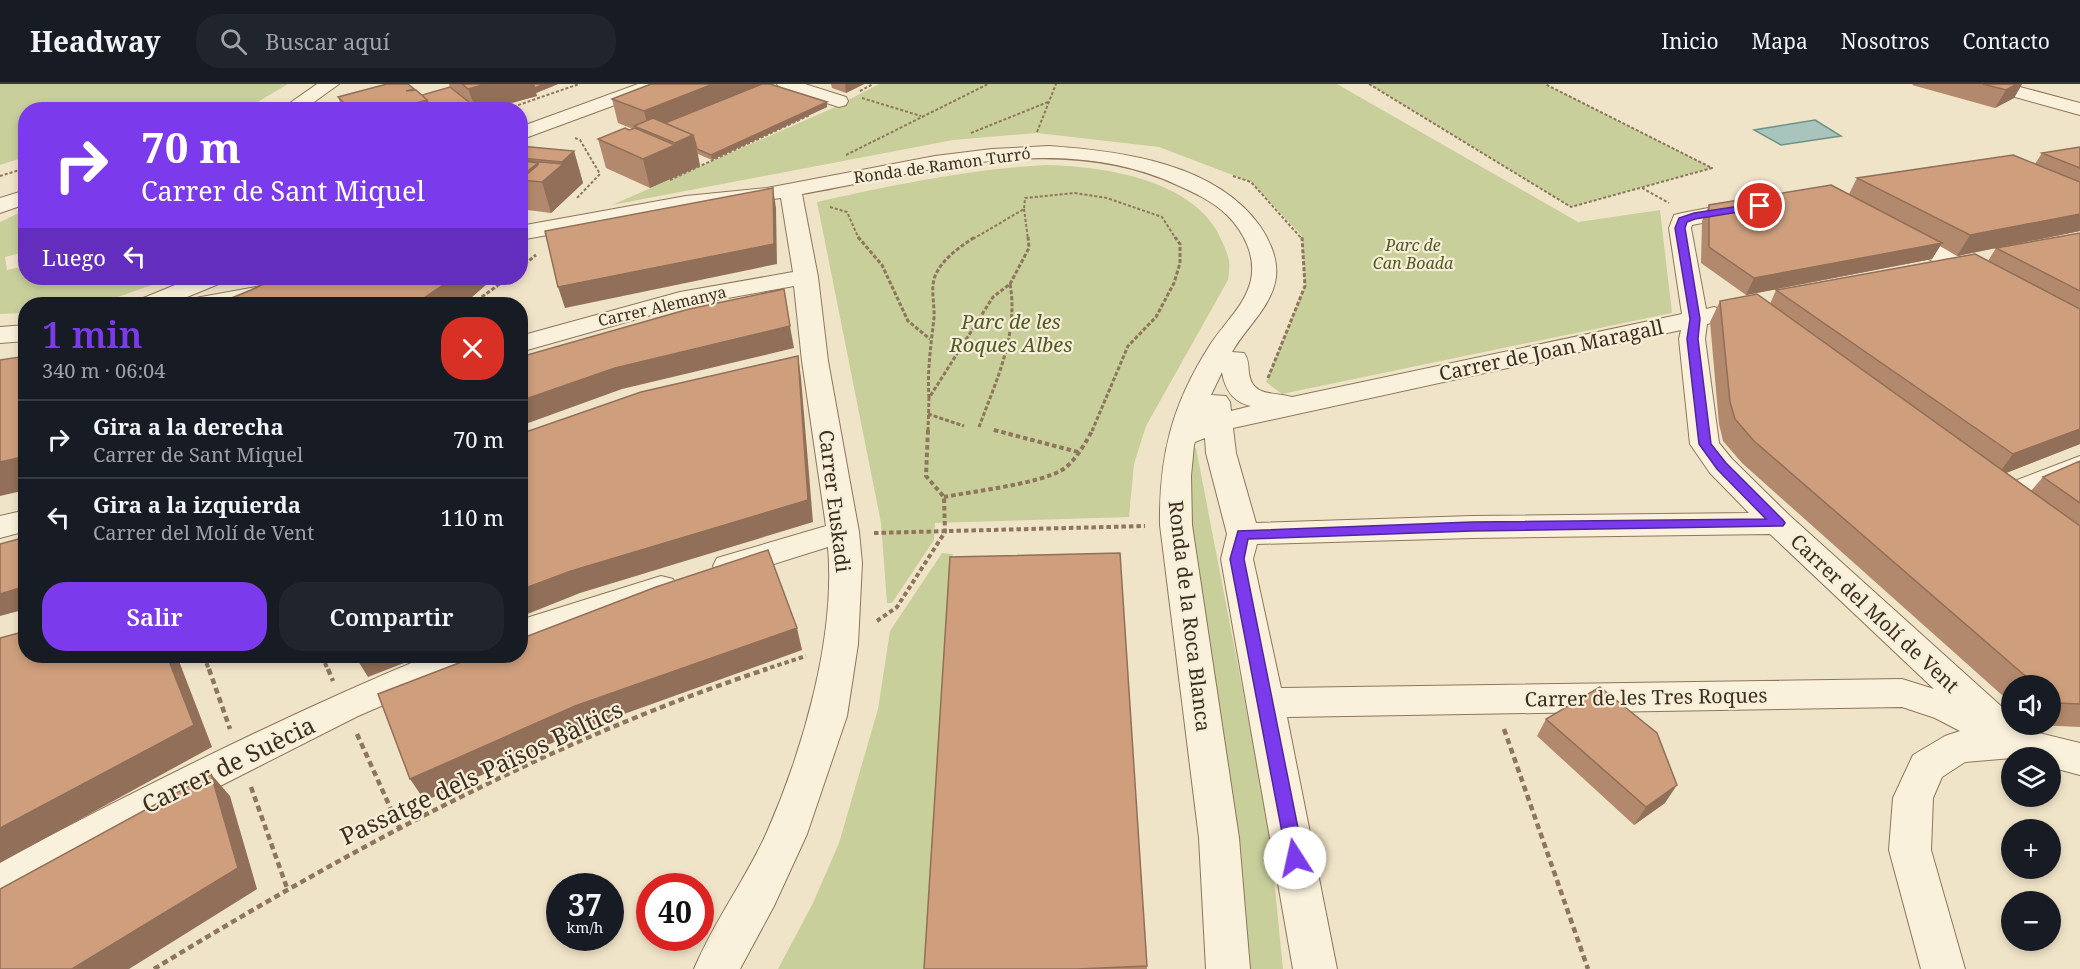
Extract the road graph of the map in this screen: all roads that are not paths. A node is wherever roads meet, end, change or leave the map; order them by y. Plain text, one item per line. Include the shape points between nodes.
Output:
1 (305, 84) edge
2 (330, 84) edge
3 (613, 84) edge
4 (655, 84) edge
5 (786, 84) edge
6 (1988, 84) edge
7 (2059, 84) edge
8 (2008, 87) edge
9 (840, 101) road end
10 (286, 102) edge
11 (292, 102) edge
12 (2061, 103) junction
13 (2080, 109) edge
14 (528, 112) edge
15 (528, 131) edge
16 (778, 191) junction
17 (18, 199) edge
18 (0, 206) edge
19 (1760, 206) edge
20 (1878, 223) edge
21 (528, 232) edge
22 (528, 247) edge
23 (1990, 260) edge
24 (1960, 266) junction
25 (1926, 273) edge
26 (806, 278) junction
27 (195, 285) edge
28 (304, 285) edge
29 (2003, 289) edge
30 (167, 297) edge
31 (239, 297) edge
32 (1735, 311) edge
33 (1695, 319) junction
34 (1244, 321) junction
35 (18, 334) edge
36 (0, 335) edge
37 (528, 342) edge
38 (1235, 359) junction
39 (1305, 402) junction
40 (1217, 423) junction
41 (1181, 437) junction
42 (2080, 466) edge
43 (2028, 516) edge
44 (18, 522) edge
45 (1778, 523) junction
46 (0, 527) edge
47 (858, 533) junction
48 (1242, 534) junction
49 (528, 630) edge
50 (446, 663) edge
51 (1266, 703) junction
52 (2016, 743) junction
53 (2078, 761) edge
54 (1220, 838) junction
55 (0, 884) edge
56 (716, 969) edge
57 (1228, 969) edge
58 (1247, 969) edge
59 (1315, 969) edge
60 (1943, 969) edge

1 - 10 street
2 - 11 street
3 - 14 street
4 - 15 street
5 - 9 street
6 - 8 street
7 - 12 street
8 - 12 street
12 - 13 street
16 - 21 street, Ronda de Ramon Turró
16 - 22 street, Ronda de Ramon Turró via 732,207
16 - 26 street, Carrer Euskadi
16 - 34 street, Ronda de Ramon Turró via 1022,152 1074,153 1140,164 1201,187 1237,211 1246,222 1261,253 1264,277
17 - 18 street
19 - 33 street, Carrer del Molí de Vent via 1682,220 1680,228
20 - 24 street
23 - 24 street
24 - 25 street
24 - 29 street
26 - 37 street, Carrer Alemanya via 680,299
26 - 47 street, Carrer Euskadi via 804,364
27 - 30 street
28 - 31 street
32 - 33 street, Carrer de Joan Maragall
33 - 39 street, Carrer de Joan Maragall
33 - 45 street, Carrer del Molí de Vent via 1692,339 1705,444 1721,466
34 - 38 street
34 - 41 street, Ronda de la Roca Blanca via 1225,342 1212,365
35 - 36 street
38 - 39 street, Carrer de Joan Maragall via 1234,378 1246,395 1259,401
38 - 40 street via 1219,390
39 - 40 street, Carrer de Joan Maragall
40 - 41 street, Carrer de Joan Maragall
40 - 48 street
41 - 54 street, Ronda de la Roca Blanca via 1174,479 1176,525
42 - 43 street via 1993,490
44 - 46 street
45 - 48 street via 1472,526
45 - 52 street, Carrer del Molí de Vent
47 - 49 street via 697,576
47 - 56 street, Carrer Euskadi via 846,563 841,644 828,716 787,834
48 - 51 street via 1237,559
50 - 55 street, Carrer de Suècia via 345,706 143,806
51 - 52 street, Carrer de les Tres Roques via 1902,693 1947,708
51 - 59 street
52 - 53 street
52 - 60 street via 1958,747 1927,766 1913,798 1910,850
54 - 57 street, Ronda de la Roca Blanca
54 - 58 street, Ronda de la Roca Blanca

